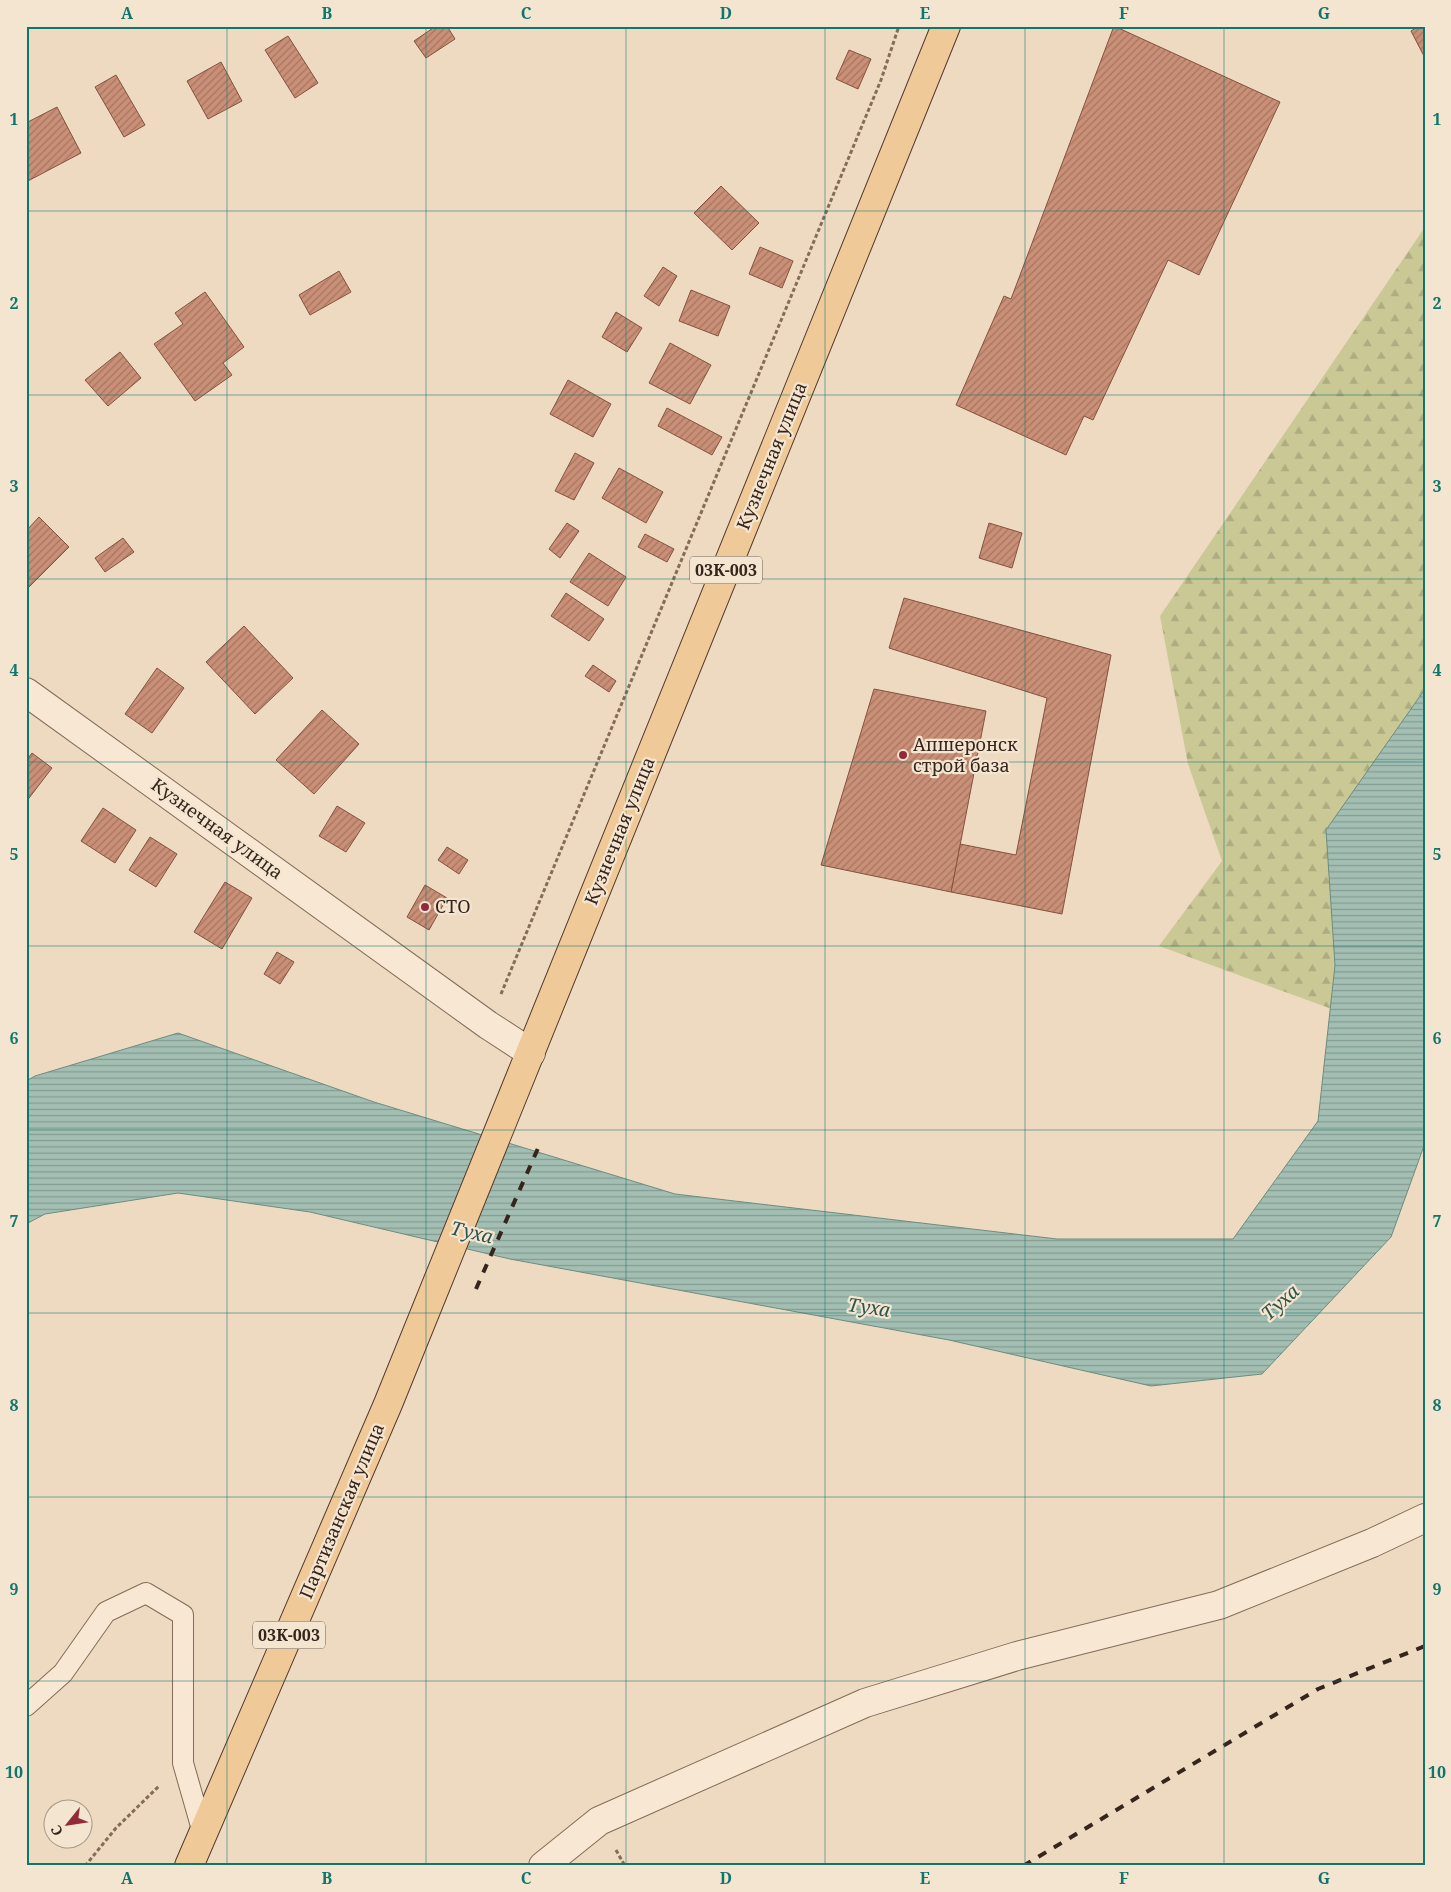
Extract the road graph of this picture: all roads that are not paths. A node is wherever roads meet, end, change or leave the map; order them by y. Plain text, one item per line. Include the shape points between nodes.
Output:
1 (946, 26) edge
2 (26, 692) edge
3 (530, 1052) junction
4 (388, 1404) joint
5 (1425, 1518) edge
6 (26, 1706) edge
7 (203, 1833) junction
8 (189, 1866) edge
9 (543, 1866) edge

1 - 3 main road, Кузнечная улица / 03К-003
2 - 3 street, Кузнечная улица
3 - 4 main road, Кузнечная улица / 03К-003
4 - 7 main road, Партизанская улица / 03К-003
5 - 9 street via 1372,1544 1219,1605 1017,1656 865,1703 599,1821
6 - 7 lane via 62,1673 106,1612 146,1593 182,1614 184,1763
7 - 8 main road, Партизанская улица / 03К-003

